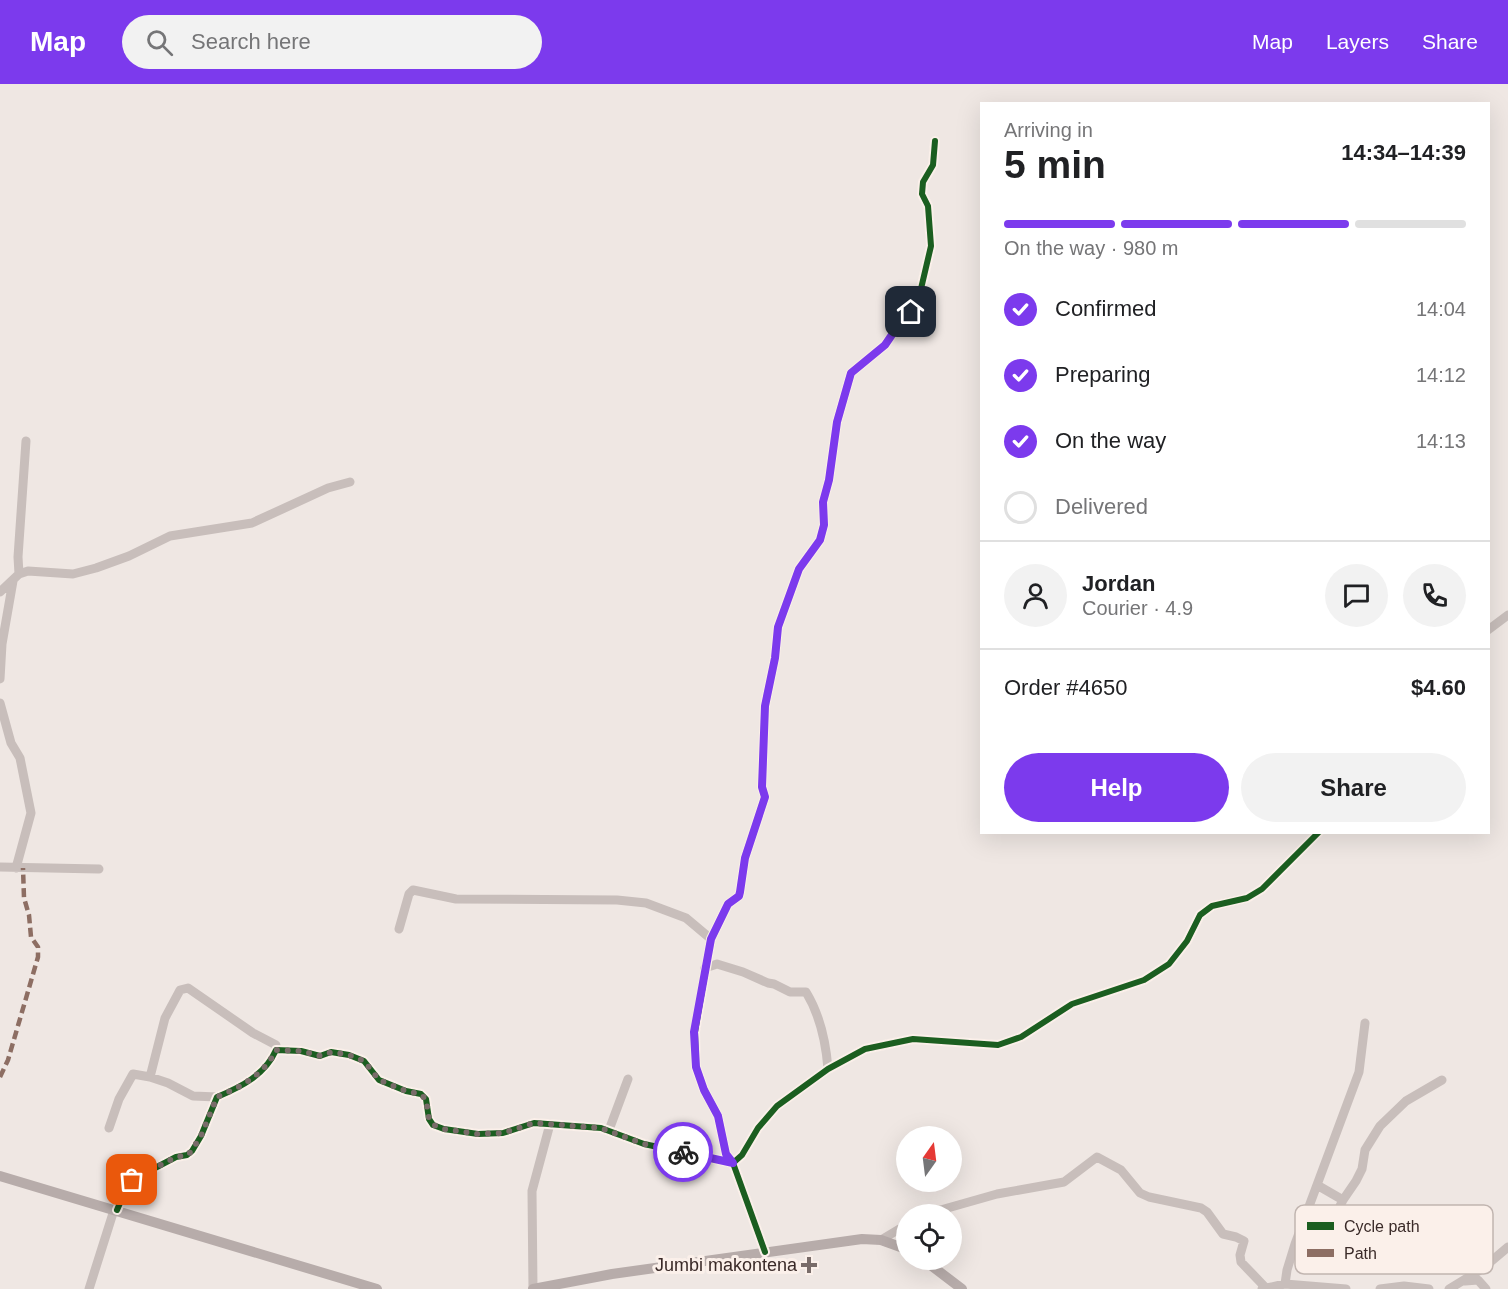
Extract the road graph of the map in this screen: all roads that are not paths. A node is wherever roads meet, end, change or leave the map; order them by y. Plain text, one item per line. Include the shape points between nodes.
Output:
1 (935, 141) dead end
2 (26, 441) dead end
3 (350, 482) dead end
4 (16, 578) junction
5 (0, 592) edge
6 (1508, 615) edge
7 (1490, 628) edge
8 (0, 679) edge
9 (0, 703) edge
10 (1317, 834) edge
11 (0, 867) edge
12 (16, 868) junction
13 (99, 869) dead end
14 (399, 929) dead end
15 (711, 939) junction
16 (705, 968) junction
17 (1365, 1023) dead end
18 (276, 1050) junction
19 (828, 1069) junction
20 (150, 1077) junction
21 (628, 1079) dead end
22 (1442, 1080) dead end
23 (217, 1097) junction
24 (550, 1124) junction
25 (109, 1128) dead end
26 (609, 1130) junction
27 (733, 1163) junction
28 (0, 1176) edge
29 (1317, 1185) junction
30 (1343, 1200) junction
31 (962, 1204) edge
32 (1310, 1205) edge
33 (1340, 1205) edge
34 (115, 1210) junction
35 (896, 1231) edge
36 (881, 1240) junction
37 (896, 1245) edge
38 (1295, 1246) edge
39 (1508, 1247) edge
40 (765, 1252) junction
41 (1293, 1252) joint
42 (1493, 1260) edge
43 (937, 1270) edge
44 (1473, 1274) edge
45 (1285, 1284) junction
46 (1453, 1286) edge
47 (1264, 1288) edge
48 (89, 1289) edge
49 (377, 1289) edge
50 (533, 1289) edge
51 (962, 1289) edge
52 (1346, 1289) edge
53 (1380, 1289) edge
54 (1429, 1289) edge
55 (1485, 1289) edge

1 - 15 street via 933,165 923,182 922,194 928,206 928,267 911,312 885,345 851,373 837,422 820,540 799,569 778,627 765,706 765,797 745,858 739,896 728,904
2 - 4 street
3 - 4 street via 252,523 170,536 96,568 73,574 28,571
4 - 5 street
4 - 8 street via 2,644
6 - 7 street
9 - 12 street via 20,758 31,813
10 - 19 street via 1262,888 1247,898 1212,906 1200,915 1169,964 1144,980 1072,1005 1021,1036 998,1045 899,1041 865,1049
11 - 12 street
12 - 13 street
14 - 15 street via 413,890 456,899 646,903 686,918
15 - 16 street
16 - 19 street via 717,964 790,992 806,992 822,1030
16 - 27 street via 694,1032 696,1067 718,1116 726,1154
17 - 29 street via 1359,1072
18 - 20 street via 276,1045 184,987 165,1018
18 - 23 street via 261,1071
18 - 24 street via 320,1056 332,1052 364,1061 379,1080 426,1099 429,1119 444,1129 503,1133 534,1123
19 - 27 street via 777,1106
20 - 23 street via 193,1096
20 - 25 street via 131,1076
21 - 26 street
22 - 30 street via 1406,1101 1380,1126 1365,1150 1362,1169
23 - 34 street via 201,1136 188,1155 176,1157 136,1178
24 - 26 street
24 - 50 street via 532,1191
26 - 27 street via 644,1144
27 - 40 street
28 - 34 main road
29 - 30 street
29 - 32 street
30 - 33 street
31 - 47 street via 1064,1182 1097,1157 1121,1170 1140,1192 1201,1208 1223,1234 1244,1241 1241,1262
34 - 48 street
34 - 49 main road
35 - 36 street
36 - 37 main road
36 - 40 main road
38 - 41 street
39 - 42 street
40 - 50 main road
41 - 45 street
43 - 51 main road
44 - 46 street
45 - 47 street
45 - 52 street
46 - 55 street via 1478,1280
53 - 54 street

